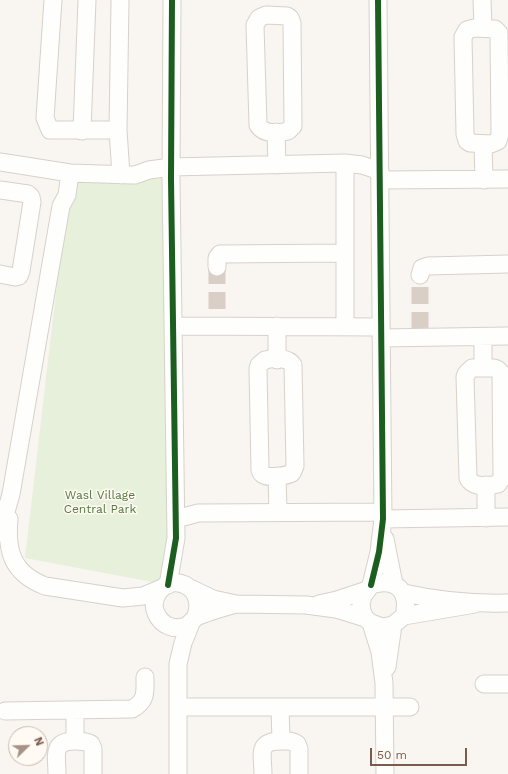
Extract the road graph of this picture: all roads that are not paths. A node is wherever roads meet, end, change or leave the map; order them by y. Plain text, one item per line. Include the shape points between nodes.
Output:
1 (53, 0) edge
2 (87, 0) edge
3 (120, 0) edge
4 (172, 0) edge
5 (378, 0) edge
6 (482, 0) edge
7 (274, 8) edge
8 (483, 28) junction
9 (118, 130) junction
10 (82, 131) junction
11 (276, 132) junction
12 (483, 144) junction
13 (1, 162) edge
14 (345, 164) junction
15 (277, 165) junction
16 (66, 172) junction
17 (171, 173) junction
18 (128, 175) junction
19 (380, 176) junction
20 (508, 179) edge
21 (0, 180) edge
22 (484, 180) junction
23 (0, 190) edge
24 (344, 253) junction
25 (508, 264) edge
26 (217, 267) tunnel mouth
27 (0, 274) edge
28 (420, 275) dead end
29 (173, 326) junction
30 (277, 326) junction
31 (345, 327) junction
32 (381, 332) junction
33 (508, 336) edge
34 (483, 337) junction
35 (277, 360) junction
36 (484, 368) junction
37 (277, 476) junction
38 (486, 485) junction
39 (11, 494) junction
40 (278, 512) junction
41 (383, 515) junction
42 (508, 517) edge
43 (486, 518) junction
44 (176, 519) junction
45 (0, 533) edge
46 (176, 538) junction
47 (0, 552) edge
48 (165, 586) junction
49 (189, 587) junction
50 (369, 587) junction
51 (399, 589) junction
52 (86, 595) junction
53 (508, 603) edge
54 (236, 604) junction
55 (475, 604) junction
56 (306, 605) junction
57 (193, 620) junction
58 (368, 620) junction
59 (161, 621) junction
60 (399, 621) junction
61 (178, 664) junction
62 (145, 677) dead end
63 (384, 683) junction
64 (484, 684) dead end
65 (508, 684) edge
66 (178, 707) junction
67 (280, 707) junction
68 (384, 707) junction
69 (410, 707) dead end
70 (75, 710) junction
71 (6, 711) dead end
72 (75, 741) junction
73 (281, 741) junction
74 (57, 774) edge
75 (93, 774) edge
76 (178, 774) edge
77 (263, 774) edge
78 (299, 774) edge
79 (384, 774) edge

1 - 10 street via 45,118 50,130
2 - 10 street
3 - 9 street
4 - 17 street
5 - 19 street
6 - 8 street
7 - 11 street via 287,16 292,23 293,126 288,131
7 - 11 street via 259,18 256,25 258,126 263,131
8 - 12 street via 495,29 499,36 500,134 495,143
8 - 12 street via 467,30 464,37 465,138 470,143
9 - 10 street
9 - 18 street
11 - 15 street
12 - 22 street
13 - 16 street
13 - 21 street
14 - 15 street
14 - 19 street via 362,165
14 - 24 street
15 - 17 street
16 - 18 street
16 - 39 street via 59,193 61,206
17 - 18 street via 149,170
17 - 29 street
19 - 22 street
19 - 32 street
20 - 22 street
23 - 27 street via 28,194 32,202 21,272 15,277
24 - 26 street via 220,254 217,258
24 - 31 street
25 - 28 street via 428,266 422,268
29 - 30 street via 217,323
29 - 44 street
30 - 31 street
30 - 35 street
31 - 32 street
32 - 34 street
32 - 41 street
33 - 34 street
34 - 36 street
35 - 37 street via 290,360 293,365 294,470 289,475
35 - 37 street via 265,360 258,369 260,470 267,476
36 - 38 street via 494,368 501,373 502,478 498,484
36 - 38 street via 472,368 465,377 468,478 472,483
37 - 40 street
38 - 43 street
39 - 45 street
39 - 52 street via 8,540 13,560 19,569 35,582 45,586
40 - 41 street
40 - 44 street via 198,513
41 - 43 street
41 - 50 street via 378,552
41 - 51 street via 387,552
42 - 43 street
44 - 46 street
46 - 48 street
46 - 49 street
47 - 52 street via 2,561 14,578 32,589
48 - 49 street via 180,583
48 - 52 street via 133,598
48 - 59 street via 158,593 154,606
49 - 54 street via 213,599
49 - 57 street via 197,596 199,603
50 - 51 street via 386,582
50 - 56 street via 337,600
50 - 58 street via 361,604
51 - 55 street via 439,600
51 - 60 street via 406,601
52 - 59 street via 142,608
53 - 55 street
54 - 56 street
54 - 57 street
55 - 60 street
56 - 58 street via 336,610
57 - 59 street via 180,628 168,626
57 - 61 street via 183,643
58 - 60 street via 382,627
58 - 63 street via 380,652
59 - 61 street via 172,643
60 - 63 street
61 - 66 street
62 - 70 street via 143,700 132,709
63 - 68 street
64 - 65 street
66 - 67 street
66 - 76 street
67 - 68 street
67 - 73 street
68 - 69 street
68 - 79 street
70 - 71 street
70 - 72 street
72 - 74 street via 64,742 58,747
72 - 75 street via 88,742 92,746
73 - 77 street via 269,742 262,750
73 - 78 street via 294,742 298,746

